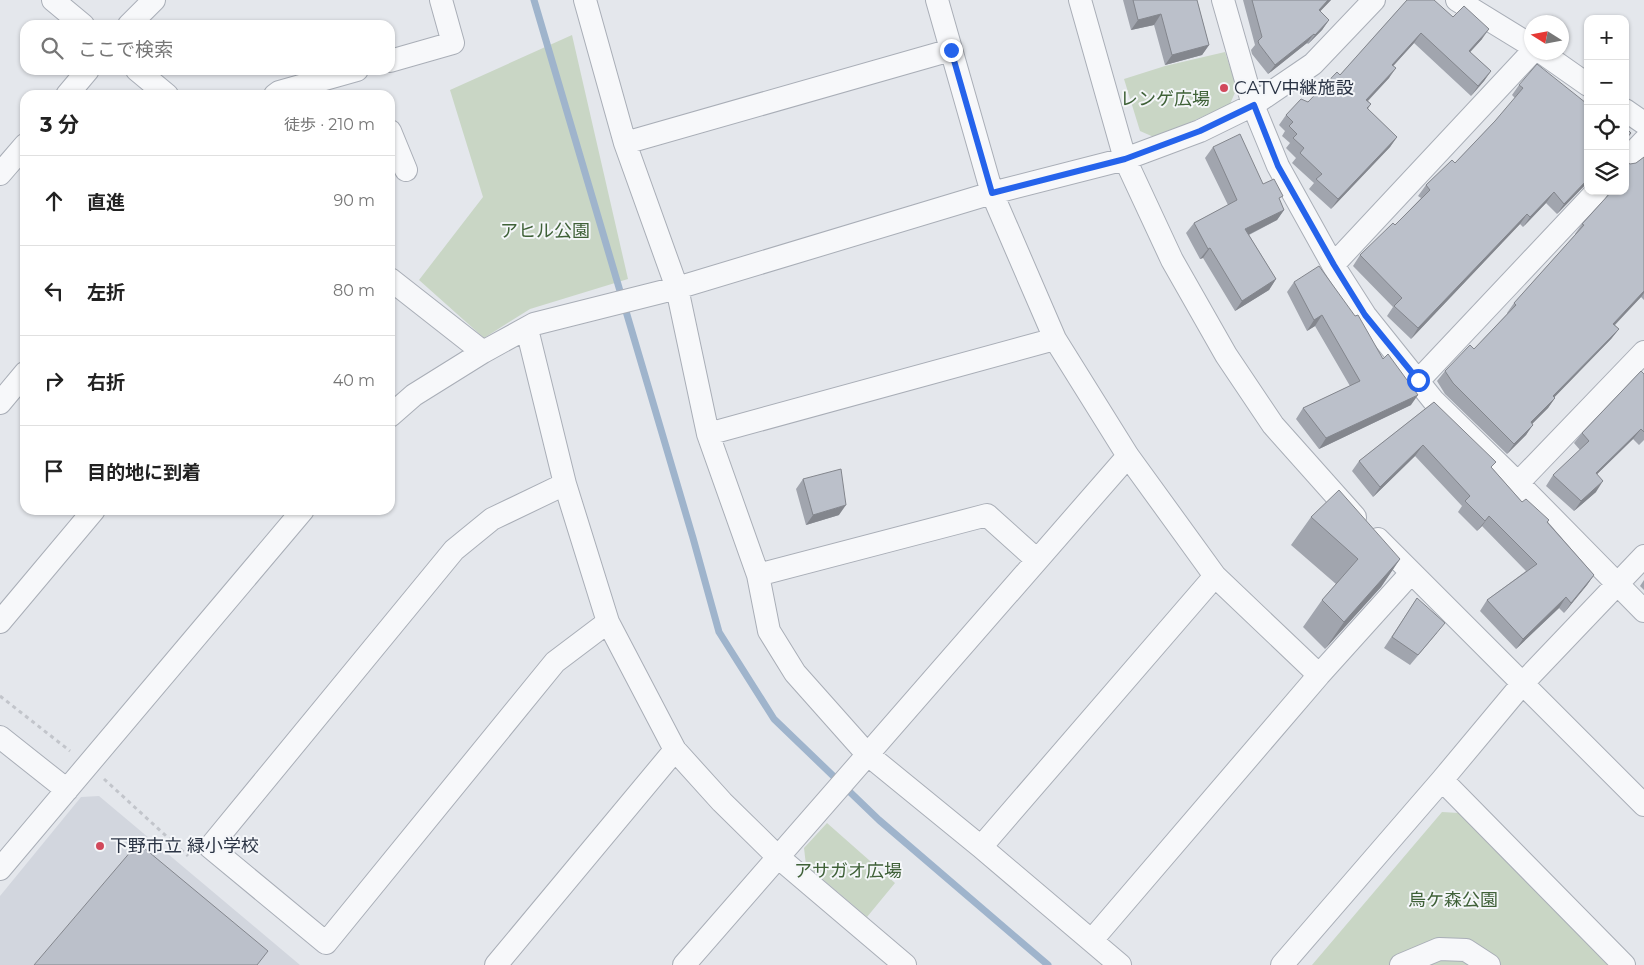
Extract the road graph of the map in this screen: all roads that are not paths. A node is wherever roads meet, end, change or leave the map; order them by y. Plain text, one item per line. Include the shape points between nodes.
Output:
1 (53, 0) edge
2 (154, 0) edge
3 (441, 0) edge
4 (937, 0) edge
5 (1080, 0) edge
6 (1222, 0) edge
7 (1374, 0) edge
8 (1457, 0) edge
9 (590, 1) edge
10 (77, 20) edge
11 (134, 20) edge
12 (1524, 41) edge
13 (951, 50) junction
14 (395, 60) edge
15 (1525, 60) edge
16 (1553, 60) edge
17 (84, 75) edge
18 (143, 75) edge
19 (339, 75) edge
20 (1584, 81) edge
21 (71, 90) edge
22 (161, 90) edge
23 (286, 90) edge
24 (1254, 105) junction
25 (1629, 113) edge
26 (1644, 123) edge
27 (1644, 141) edge
28 (395, 143) edge
29 (625, 143) junction
30 (20, 151) edge
31 (1629, 157) edge
32 (1125, 159) junction
33 (406, 170) dead end
34 (0, 174) edge
35 (992, 193) junction
36 (1593, 195) edge
37 (1334, 265) junction
38 (395, 283) edge
39 (677, 288) junction
40 (527, 329) junction
41 (1055, 339) junction
42 (483, 352) junction
43 (1644, 352) edge
44 (20, 379) edge
45 (1418, 380) junction
46 (0, 403) edge
47 (395, 412) edge
48 (708, 434) junction
49 (1128, 456) junction
50 (1518, 483) junction
51 (565, 484) junction
52 (90, 515) edge
53 (299, 515) edge
54 (1644, 556) edge
55 (1037, 560) junction
56 (1412, 573) junction
57 (758, 576) junction
58 (1215, 576) junction
59 (1617, 584) junction
60 (1644, 611) edge
61 (0, 622) edge
62 (608, 622) junction
63 (1319, 674) junction
64 (1523, 683) junction
65 (0, 738) edge
66 (675, 750) junction
67 (867, 754) junction
68 (1442, 780) junction
69 (67, 790) junction
70 (1644, 806) edge
71 (981, 847) junction
72 (778, 857) junction
73 (0, 869) edge
74 (1092, 940) junction
75 (893, 961) edge
76 (496, 965) edge
77 (684, 965) edge
78 (1120, 965) edge
79 (1282, 965) edge
80 (1401, 965) edge
81 (1489, 965) edge
82 (1624, 965) edge

1 - 10 street
2 - 11 street
3 - 14 street via 453,43
4 - 13 street
5 - 32 street
6 - 24 street
7 - 24 street via 1313,64
8 - 12 street
9 - 29 street
13 - 29 street
13 - 35 street
15 - 37 street
16 - 20 street
17 - 21 street
18 - 22 street
19 - 23 street
24 - 32 street via 1200,131
24 - 37 street via 1278,166
25 - 26 street
27 - 31 street
28 - 33 street
29 - 39 street
30 - 34 street
32 - 35 street
32 - 56 street via 1172,260 1226,355 1273,425 1345,508
35 - 39 street
35 - 41 street
36 - 45 street
37 - 45 street via 1365,315
38 - 42 street
39 - 40 street via 534,324
39 - 48 street
40 - 42 street
40 - 51 street
41 - 48 street
41 - 49 street
42 - 47 street via 414,395
43 - 50 street
44 - 46 street
45 - 50 street via 1433,400
48 - 57 street
49 - 55 street
49 - 58 street
50 - 59 street
51 - 62 street
51 - 62 street via 492,519 454,550 210,847 326,943 555,662
52 - 61 street
53 - 69 street
54 - 59 street
55 - 57 street via 988,515
55 - 67 street
56 - 63 street
56 - 64 street
57 - 67 street via 769,631 795,673
58 - 63 street
58 - 71 street
59 - 60 street
59 - 64 street
62 - 66 street
63 - 74 street
64 - 68 street
64 - 70 street
65 - 69 street
66 - 72 street
66 - 76 street
67 - 71 street
67 - 72 street
68 - 79 street
68 - 82 street
69 - 73 street
71 - 74 street
72 - 75 street
72 - 77 street
74 - 78 street
80 - 81 street via 1439,949 1466,950

